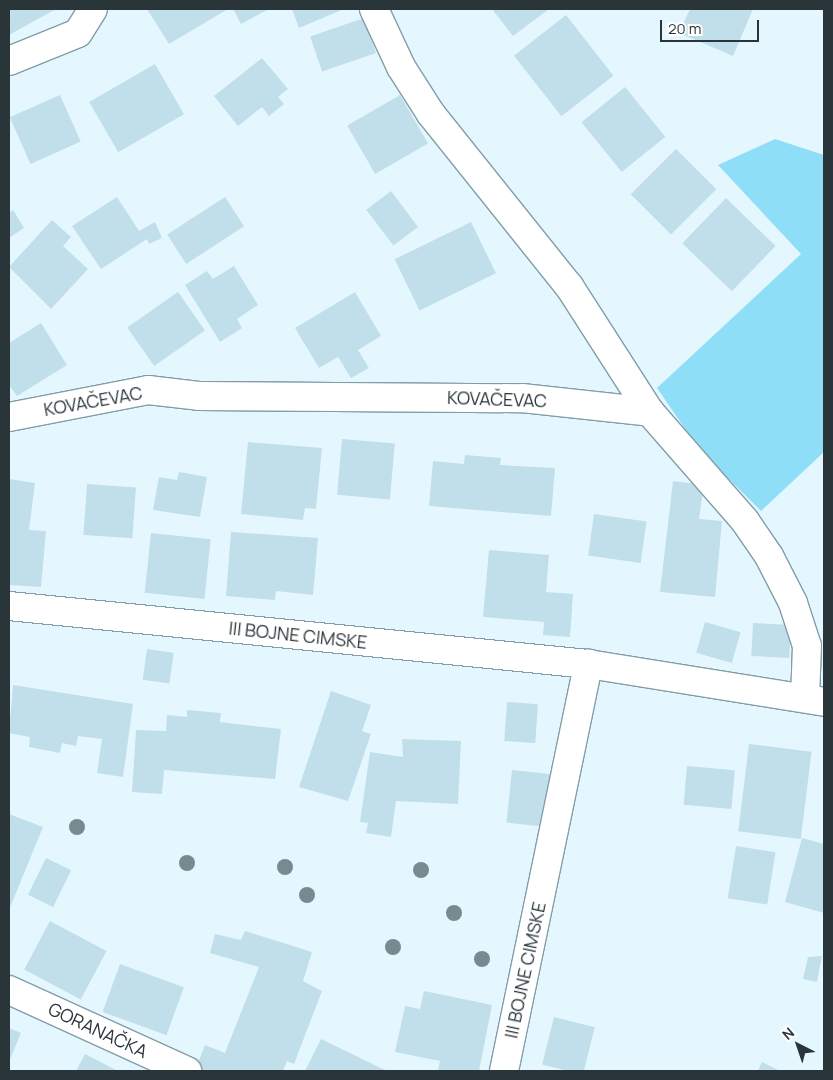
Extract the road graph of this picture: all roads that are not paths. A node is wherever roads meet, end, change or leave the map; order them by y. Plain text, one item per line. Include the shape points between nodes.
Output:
1 (93, 9) edge
2 (374, 9) edge
3 (9, 61) edge
4 (650, 412) junction
5 (9, 417) edge
6 (9, 606) edge
7 (588, 664) junction
8 (815, 700) edge
9 (9, 990) edge
10 (187, 1071) edge
11 (504, 1071) edge

1 - 3 street via 78,33
2 - 4 street via 401,67 431,114 569,286
4 - 5 street, KOVAČEVAC via 522,398 199,396 148,390
4 - 8 street via 745,521 769,556 793,603 807,646
6 - 7 street, III BOJNE CIMSKE
7 - 8 street, III BOJNE CIMSKE
7 - 11 street, III BOJNE CIMSKE
9 - 10 street, GORANAČKA

